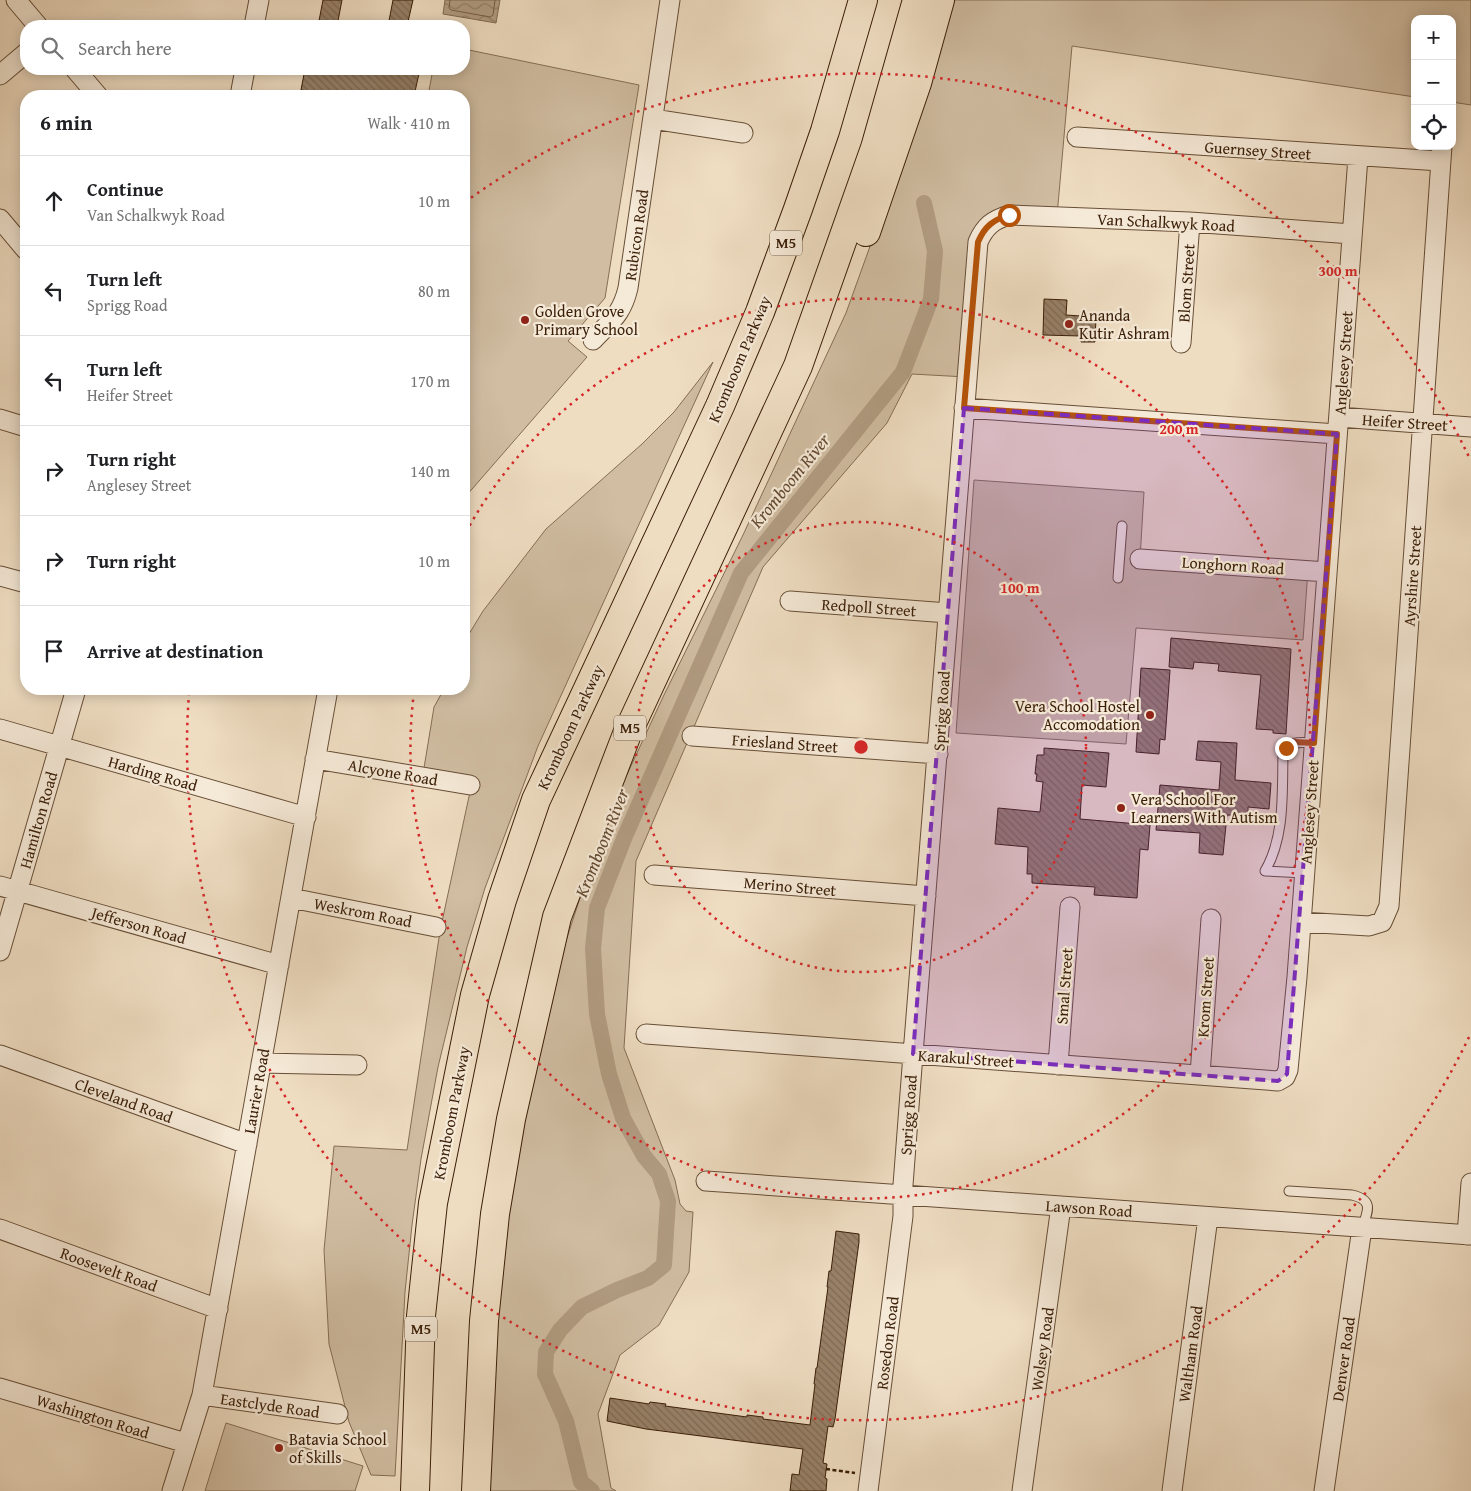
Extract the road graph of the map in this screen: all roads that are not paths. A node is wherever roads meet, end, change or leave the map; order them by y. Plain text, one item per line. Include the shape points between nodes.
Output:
1 (16, 0) edge
2 (259, 0) edge
3 (670, 0) edge
4 (843, 0) edge
5 (863, 0) edge
6 (917, 0) edge
7 (940, 0) edge
8 (33, 20) edge
9 (255, 20) edge
10 (20, 57) edge
11 (0, 75) edge
12 (79, 75) edge
13 (244, 75) edge
14 (93, 90) edge
15 (241, 90) edge
16 (653, 119) junction
17 (824, 131) junction
18 (742, 133) dead end
19 (1077, 137) dead end
20 (1441, 154) edge
21 (1358, 157) junction
22 (0, 219) edge
23 (1190, 222) junction
24 (984, 229) joint
25 (1352, 234) junction
26 (20, 243) edge
27 (593, 340) dead end
28 (1181, 343) dead end
29 (798, 366) junction
30 (964, 408) junction
31 (0, 419) edge
32 (1422, 423) junction
33 (20, 425) edge
34 (1338, 426) junction
35 (1471, 427) edge
36 (1122, 526) dead end
37 (1130, 558) junction
38 (1327, 572) junction
39 (0, 576) edge
40 (1118, 578) dead end
41 (20, 581) edge
42 (790, 601) dead end
43 (948, 613) junction
44 (74, 695) edge
45 (327, 695) edge
46 (0, 729) edge
47 (692, 736) dead end
48 (1314, 743) junction
49 (59, 746) junction
50 (938, 754) junction
51 (316, 759) junction
52 (470, 785) dead end
53 (306, 817) junction
54 (1304, 873) junction
55 (654, 875) dead end
56 (9, 888) edge
57 (926, 896) junction
58 (290, 898) junction
59 (1070, 907) dead end
60 (1211, 919) dead end
61 (1301, 922) junction
62 (436, 927) dead end
63 (0, 951) edge
64 (279, 965) junction
65 (646, 1034) dead end
66 (913, 1054) junction
67 (0, 1055) edge
68 (261, 1063) junction
69 (358, 1065) dead end
70 (1058, 1065) junction
71 (1200, 1075) junction
72 (1285, 1077) joint
73 (247, 1144) junction
74 (706, 1181) dead end
75 (1471, 1183) edge
76 (1289, 1191) dead end
77 (903, 1195) junction
78 (1061, 1206) junction
79 (1208, 1217) junction
80 (1362, 1228) junction
81 (0, 1229) edge
82 (1469, 1235) edge
83 (218, 1309) junction
84 (0, 1388) edge
85 (202, 1395) junction
86 (338, 1414) dead end
87 (186, 1443) junction
88 (869, 1483) edge
89 (172, 1491) edge
90 (415, 1491) edge
91 (476, 1491) edge
92 (1022, 1491) edge
93 (1172, 1491) edge
94 (1324, 1491) edge

1 - 8 street
2 - 9 street
3 - 16 street, Rubicon Road
4 - 17 highway via 828,73
5 - 17 highway, Kromboom Parkway / M5
6 - 29 highway, M5 via 875,148
7 - 29 highway via 917,83 863,241 824,332
10 - 11 street
12 - 14 street
13 - 15 street
16 - 18 street
16 - 27 street, Rubicon Road via 624,303
17 - 90 highway, Kromboom Parkway / M5 via 786,245 720,406 536,800 502,900 475,995 433,1203 421,1316
19 - 21 street, Guernsey Street
20 - 21 street, Guernsey Street
20 - 32 street, Ayrshire Street
21 - 25 street, Anglesey Street
22 - 26 street
23 - 24 street, Van Schalkwyk Road via 1009,215
23 - 25 street, Van Schalkwyk Road
23 - 28 street, Blom Street
24 - 30 street, Sprigg Road via 978,242
25 - 34 street, Anglesey Street
29 - 91 highway, M5 via 627,734 557,917 510,1119 495,1214 484,1321
30 - 34 street, Heifer Street
30 - 43 street, Sprigg Road
31 - 33 street
32 - 34 street, Heifer Street
32 - 35 street, Heifer Street
32 - 61 street, Ayrshire Street via 1389,906 1382,922 1369,926
34 - 38 street, Anglesey Street
36 - 37 lane
37 - 38 street, Longhorn Road
37 - 40 lane
38 - 48 street, Anglesey Street
39 - 41 street
42 - 43 street, Redpoll Street
43 - 50 street, Sprigg Road
44 - 49 street, Hamilton Road
45 - 51 street, Laurier Road
46 - 49 street, Harding Road
47 - 50 street, Friesland Street
48 - 54 street, Anglesey Street
48 - 54 lane via 1295,742 1286,748 1283,755 1279,825 1275,849 1265,871
49 - 53 street, Harding Road
49 - 56 street, Hamilton Road
50 - 57 street, Sprigg Road
51 - 52 street, Alcyone Road
51 - 53 street, Laurier Road
53 - 58 street, Laurier Road
54 - 61 street, Anglesey Street
55 - 57 street, Merino Street
56 - 63 street, Hamilton Road
56 - 64 street, Jefferson Road
57 - 66 street, Sprigg Road
58 - 62 street, Weskrom Road
58 - 64 street, Laurier Road
59 - 70 street, Smal Street
60 - 71 street, Krom Street
61 - 72 street, Anglesey Street
64 - 68 street, Laurier Road
65 - 66 street, Karakul Street
66 - 70 street, Karakul Street
66 - 77 street, Sprigg Road
67 - 73 street, Cleveland Road
68 - 69 street
68 - 73 street, Laurier Road
70 - 71 street, Karakul Street
71 - 72 street, Karakul Street via 1278,1081
73 - 83 street, Laurier Road
74 - 77 street, Lawson Road
75 - 82 street
76 - 80 lane via 1359,1196 1368,1210
77 - 78 street, Lawson Road
77 - 88 street, Rosedon Road
78 - 79 street, Lawson Road
78 - 92 street, Wolsey Road
79 - 80 street, Lawson Road
79 - 93 street, Waltham Road
80 - 82 street, Lawson Road
80 - 94 street, Denver Road
81 - 83 street, Roosevelt Road
83 - 85 street, Laurier Road
84 - 87 street, Washington Road
85 - 86 street, Eastclyde Road
85 - 87 street, Laurier Road
87 - 89 street, Laurier Road

